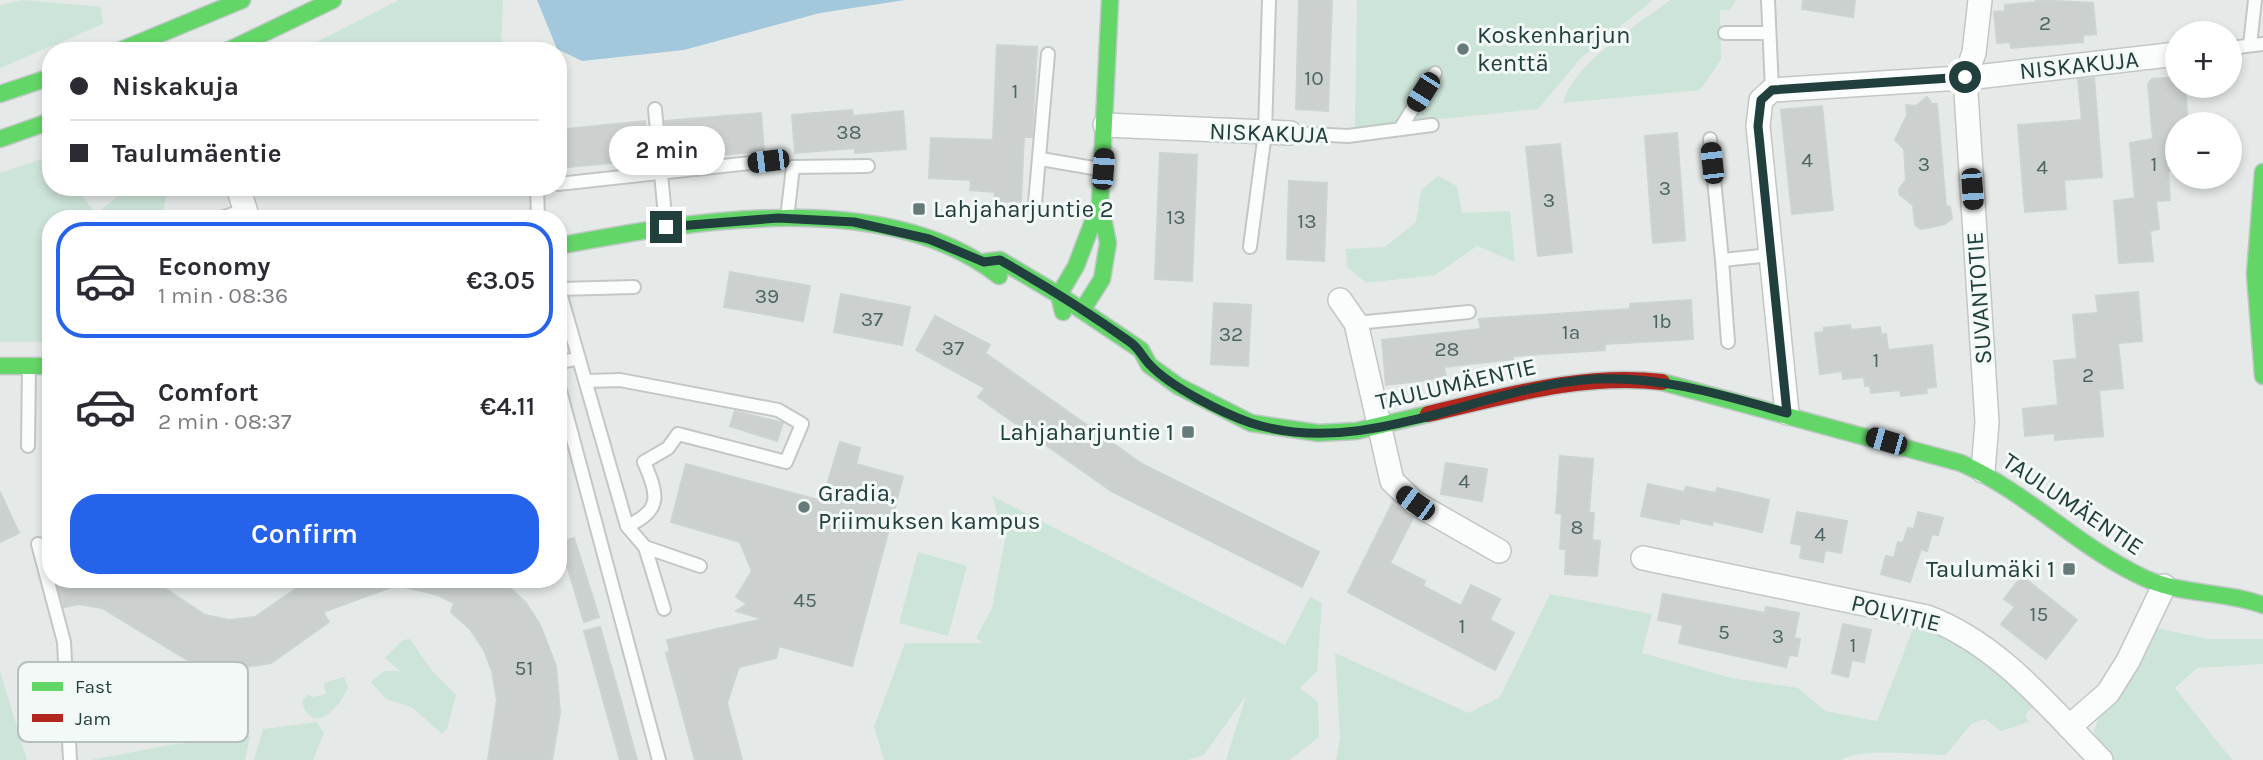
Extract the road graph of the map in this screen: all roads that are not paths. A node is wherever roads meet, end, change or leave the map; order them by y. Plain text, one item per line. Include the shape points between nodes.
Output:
1 (242, 0) edge
2 (333, 0) edge
3 (1111, 0) edge
4 (1269, 0) edge
5 (1768, 0) edge
6 (1980, 0) edge
7 (2255, 0) edge
8 (1725, 33) dead end
9 (1768, 33) junction
10 (141, 42) edge
11 (246, 42) edge
12 (2256, 45) edge
13 (1048, 54) dead end
14 (2165, 55) edge
15 (1435, 73) dead end
16 (1965, 77) junction
17 (42, 80) edge
18 (1772, 90) junction
19 (0, 94) edge
20 (655, 109) dead end
21 (42, 124) edge
22 (1105, 125) junction
23 (1432, 125) dead end
24 (1400, 129) junction
25 (1265, 133) junction
26 (1290, 133) joint
27 (0, 139) edge
28 (1710, 139) dead end
29 (1041, 159) junction
30 (768, 161) dead end
31 (868, 166) dead end
32 (1103, 169) junction
33 (2263, 172) edge
34 (661, 174) junction
35 (567, 183) edge
36 (1035, 203) dead end
37 (1100, 203) junction
38 (787, 218) junction
39 (666, 227) junction
40 (567, 244) edge
41 (1250, 247) dead end
42 (1771, 255) junction
43 (1722, 260) junction
44 (984, 262) junction
45 (567, 287) edge
46 (634, 287) dead end
47 (1059, 295) junction
48 (1340, 300) dead end
49 (1083, 309) junction
50 (1062, 312) junction
51 (1469, 312) dead end
52 (567, 315) edge
53 (1356, 323) junction
54 (1728, 342) dead end
55 (579, 358) junction
56 (567, 361) edge
57 (1149, 365) junction
58 (0, 366) edge
59 (42, 366) edge
60 (29, 367) junction
61 (2263, 376) edge
62 (586, 381) junction
63 (1787, 413) junction
64 (567, 417) edge
65 (1380, 426) junction
66 (28, 446) dead end
67 (1983, 471) junction
68 (627, 526) junction
69 (38, 544) dead end
70 (645, 547) junction
71 (1499, 551) dead end
72 (1643, 558) dead end
73 (42, 559) edge
74 (700, 566) dead end
75 (2164, 586) junction
76 (50, 588) edge
77 (2263, 588) edge
78 (2246, 598) junction
79 (2263, 605) edge
80 (664, 609) dead end
81 (65, 662) edge
82 (2069, 727) junction
83 (69, 742) edge
84 (70, 760) edge
85 (659, 760) edge
86 (2101, 760) edge

1 - 10 main road
2 - 11 main road
3 - 22 main road
4 - 25 lane
5 - 9 lane
6 - 16 street, SUVANTOTIE via 1975,53
7 - 12 lane
8 - 9 lane
9 - 18 lane
13 - 29 lane
14 - 16 street, NISKAKUJA
15 - 24 lane
16 - 18 street, NISKAKUJA
16 - 67 street, SUVANTOTIE via 1987,422
17 - 19 main road
18 - 42 street via 1761,100 1758,126
20 - 34 lane
21 - 27 main road
22 - 25 street, NISKAKUJA
22 - 32 main road
23 - 24 lane, NISKAKUJA
24 - 26 lane, NISKAKUJA via 1348,136
25 - 26 street, NISKAKUJA
25 - 41 lane
28 - 43 lane
29 - 32 lane
29 - 36 lane
30 - 34 lane
31 - 38 lane via 793,167
32 - 37 main road
33 - 61 main road via 2253,277
34 - 35 lane
34 - 39 lane
37 - 47 main road via 1076,266
37 - 49 main road via 1108,243 1102,279
38 - 39 main road, TAULUMÄENTIE
38 - 44 main road, TAULUMÄENTIE via 854,222 929,239
39 - 40 main road, TAULUMÄENTIE
42 - 43 lane
42 - 63 street
43 - 54 lane
44 - 47 main road, TAULUMÄENTIE via 1000,260
44 - 50 main road, TAULUMÄENTIE
45 - 46 lane
47 - 49 main road, TAULUMÄENTIE
47 - 50 main road
48 - 53 street
49 - 50 main road
49 - 57 main road, TAULUMÄENTIE via 1141,350
50 - 57 main road, TAULUMÄENTIE via 1127,361
51 - 53 lane
52 - 55 lane
53 - 65 street
55 - 56 lane
55 - 62 lane
57 - 65 main road, TAULUMÄENTIE via 1178,386 1251,423 1318,433
58 - 60 main road
59 - 60 main road
60 - 66 lane
62 - 68 lane
62 - 68 lane via 620,380 778,410 802,424 786,462 678,434 668,448 644,462 656,490 654,506
63 - 65 main road, TAULUMÄENTIE via 1675,383 1593,379
63 - 67 main road, TAULUMÄENTIE
64 - 85 lane
65 - 71 street via 1392,481 1403,495
67 - 75 main road, TAULUMÄENTIE via 2097,551
68 - 70 lane
69 - 73 lane
70 - 74 lane
70 - 80 lane
72 - 82 street, POLVITIE via 1927,617 1954,627 2000,659
75 - 78 main road, TAULUMÄENTIE via 2204,596
75 - 82 street via 2108,693
76 - 81 lane
77 - 78 main road
78 - 79 main road, TAULUMÄENTIE
82 - 86 street, POLVITIE
83 - 84 lane

